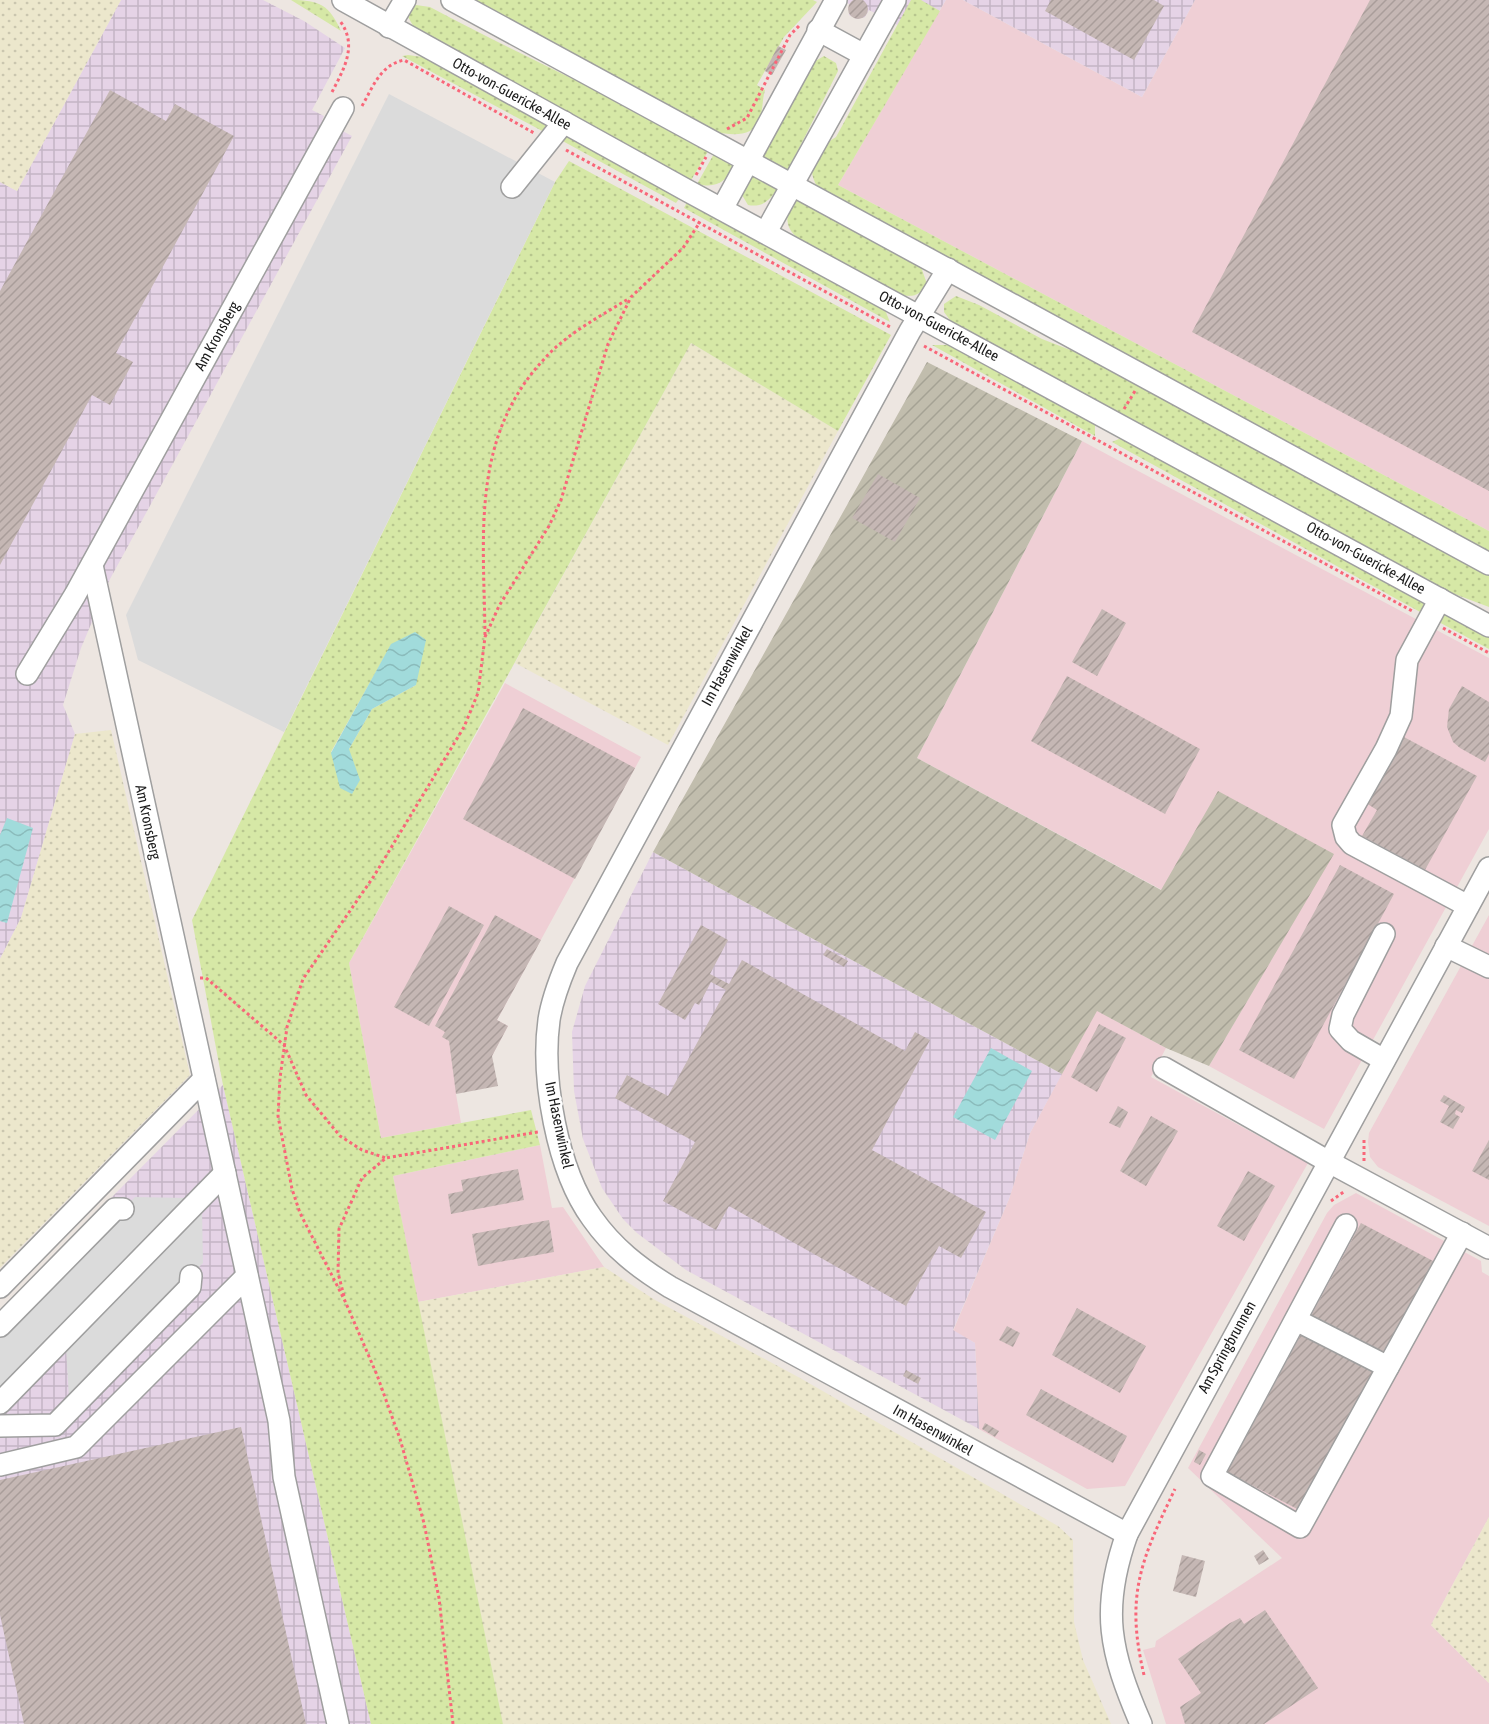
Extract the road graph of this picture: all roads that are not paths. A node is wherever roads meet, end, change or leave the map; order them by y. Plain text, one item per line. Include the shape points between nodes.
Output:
1 (405, 0) edge
2 (452, 0) edge
3 (836, 0) edge
4 (895, 0) edge
5 (339, 7) edge
6 (389, 27) junction
7 (818, 30) junction
8 (864, 55) junction
9 (343, 108) road end
10 (564, 122) junction
11 (749, 160) junction
12 (793, 184) junction
13 (512, 187) dead end
14 (722, 209) junction
15 (766, 232) junction
16 (948, 269) junction
17 (919, 315) junction
18 (1489, 564) edge
19 (92, 565) junction
20 (1440, 599) junction
21 (1489, 626) edge
22 (27, 674) dead end
23 (1489, 868) edge
24 (1468, 906) junction
25 (1384, 934) dead end
26 (1446, 946) junction
27 (1489, 967) edge
28 (1384, 1060) junction
29 (1164, 1068) dead end
30 (207, 1089) junction
31 (1329, 1162) junction
32 (225, 1173) junction
33 (123, 1209) dead end
34 (1346, 1224) dead end
35 (1462, 1233) junction
36 (1489, 1248) edge
37 (190, 1276) dead end
38 (247, 1276) junction
39 (0, 1287) edge
40 (1296, 1320) junction
41 (0, 1326) edge
42 (1388, 1367) junction
43 (0, 1403) edge
44 (0, 1426) edge
45 (0, 1465) edge
46 (1127, 1534) junction
47 (338, 1724) edge
48 (1141, 1724) edge

1 - 6 street
2 - 11 street
3 - 7 street
4 - 8 street
5 - 6 street, Otto-von-Guericke-Allee
6 - 10 street, Otto-von-Guericke-Allee
7 - 8 street
7 - 11 street
8 - 12 street
9 - 19 street, Am Kronsberg
10 - 13 street
10 - 14 street, Otto-von-Guericke-Allee
11 - 12 street
11 - 14 street
12 - 15 street
12 - 16 street
14 - 15 street, Otto-von-Guericke-Allee
15 - 17 street, Otto-von-Guericke-Allee
16 - 17 street, Im Hasenwinkel
16 - 18 street
17 - 20 street, Otto-von-Guericke-Allee
17 - 46 street, Im Hasenwinkel via 567,963 554,995 547,1035 549,1083 570,1176 585,1208 618,1249 648,1273
19 - 22 street, Am Kronsberg
19 - 30 street, Am Kronsberg
20 - 21 street, Otto-von-Guericke-Allee
20 - 24 street via 1407,660 1401,716 1343,825 1343,832 1352,844
23 - 24 street, Am Springbrunnen
24 - 26 street, Am Springbrunnen
25 - 28 street via 1343,1015 1340,1029 1351,1041
26 - 27 street
26 - 28 street, Am Springbrunnen
28 - 31 street, Am Springbrunnen
29 - 31 street
30 - 32 street, Am Kronsberg
30 - 39 street
31 - 35 street
31 - 46 street, Am Springbrunnen
32 - 38 street, Am Kronsberg
32 - 43 street
33 - 41 street via 115,1209
34 - 40 street
35 - 36 street
35 - 42 street
37 - 44 street via 190,1287 55,1425
38 - 45 street via 76,1447
38 - 47 street, Am Kronsberg via 279,1421 284,1477
40 - 42 street
40 - 42 street via 1212,1476 1300,1527
46 - 48 street, Am Springbrunnen via 1114,1578 1110,1615 1115,1655

